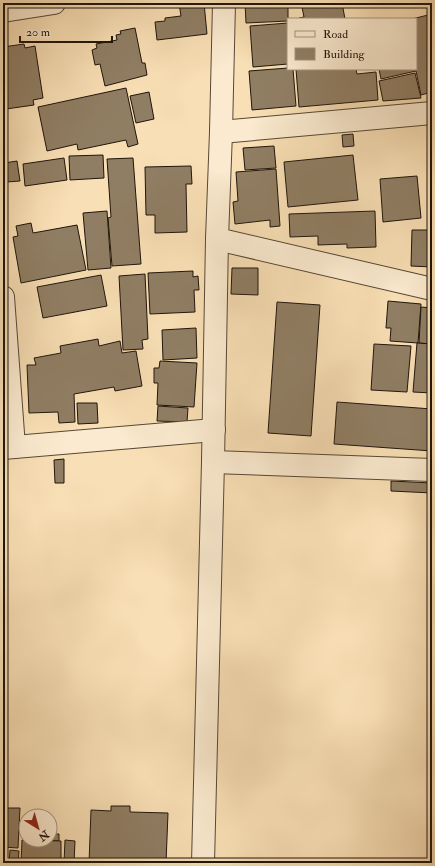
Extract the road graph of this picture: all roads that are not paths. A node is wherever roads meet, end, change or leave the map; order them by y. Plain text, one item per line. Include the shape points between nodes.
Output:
1 (54, 3) edge
2 (224, 3) edge
3 (3, 11) edge
4 (432, 113) edge
5 (221, 132) junction
6 (217, 239) junction
7 (432, 289) edge
8 (3, 297) edge
9 (214, 430) junction
10 (9, 447) edge
11 (213, 462) junction
12 (432, 470) edge
13 (204, 863) edge

1 - 3 street
2 - 5 street
4 - 5 street
5 - 6 street
6 - 7 street
6 - 9 street
8 - 10 street
9 - 10 street
9 - 11 street
11 - 12 street
11 - 13 street

